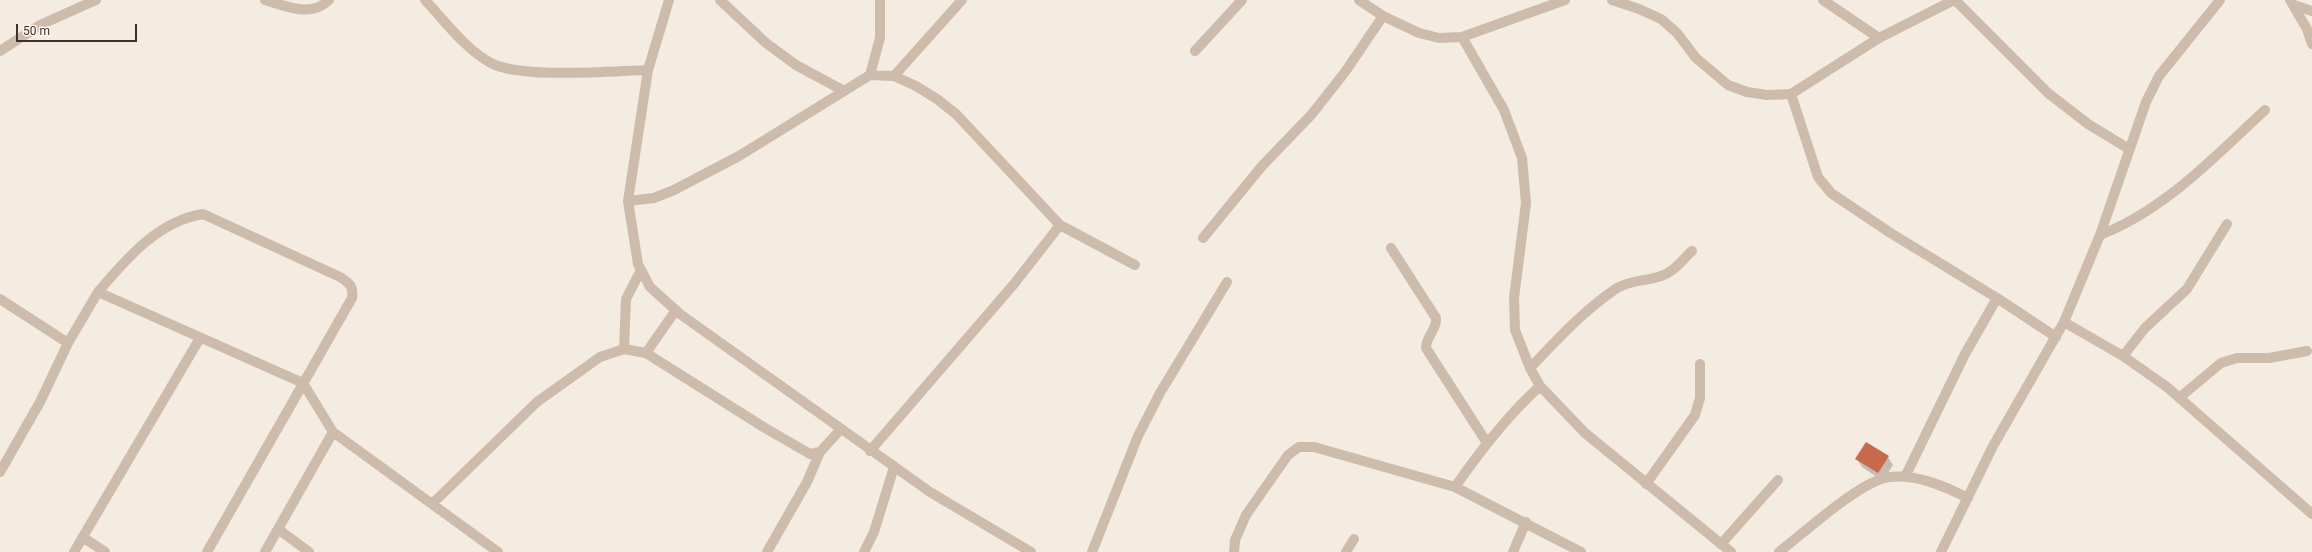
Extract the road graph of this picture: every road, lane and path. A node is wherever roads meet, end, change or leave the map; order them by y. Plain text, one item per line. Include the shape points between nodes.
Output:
1 (96, 0) edge
2 (265, 0) edge
3 (329, 0) edge
4 (425, 0) edge
5 (669, 0) edge
6 (720, 0) edge
7 (880, 0) edge
8 (962, 0) edge
9 (1242, 0) edge
10 (1358, 0) edge
11 (1565, 0) edge
12 (1612, 0) edge
13 (1823, 0) edge
14 (1955, 0) edge
15 (2220, 0) edge
16 (2292, 2) edge
17 (2312, 11) edge
18 (1383, 16) junction
19 (1462, 37) junction
20 (1878, 38) junction
21 (2312, 44) edge
22 (0, 51) edge
23 (1195, 52) dead end
24 (648, 70) junction
25 (870, 75) junction
26 (894, 76) junction
27 (844, 91) junction
28 (1791, 94) junction
29 (2266, 110) dead end
30 (2129, 149) junction
31 (628, 201) junction
32 (2227, 224) dead end
33 (1060, 225) junction
34 (2100, 235) junction
35 (1203, 238) dead end
36 (1391, 248) dead end
37 (1692, 251) dead end
38 (1135, 265) dead end
39 (641, 270) junction
40 (1227, 282) dead end
41 (98, 292) junction
42 (0, 298) edge
43 (1997, 298) junction
44 (676, 310) junction
45 (2064, 322) junction
46 (2056, 337) junction
47 (200, 338) junction
48 (68, 343) junction
49 (624, 349) junction
50 (2307, 351) dead end
51 (646, 353) junction
52 (2123, 356) junction
53 (1700, 364) dead end
54 (1530, 368) junction
55 (303, 383) junction
56 (1540, 386) junction
57 (2179, 398) junction
58 (840, 430) junction
59 (333, 432) junction
60 (1487, 443) junction
61 (870, 451) junction
62 (820, 452) junction
63 (894, 467) junction
64 (0, 472) edge
65 (1905, 477) junction
66 (1778, 480) dead end
67 (1646, 484) junction
68 (1455, 487) junction
69 (1968, 498) junction
70 (432, 504) junction
71 (2312, 514) edge
72 (1526, 522) junction
73 (278, 529) junction
74 (84, 538) junction
75 (1354, 538) dead end
76 (1721, 544) junction
77 (74, 552) edge
78 (106, 552) edge
79 (207, 552) edge
80 (265, 552) edge
81 (309, 552) edge
82 (498, 552) edge
83 (767, 552) edge
84 (864, 552) edge
85 (1031, 552) edge
86 (1092, 552) edge
87 (1234, 552) edge
88 (1346, 552) edge
89 (1513, 552) edge
90 (1581, 552) edge
91 (1731, 552) edge
92 (1779, 552) edge
93 (1941, 552) edge

1 - 22 street via 40,25
2 - 3 street via 302,10 316,9
4 - 24 street via 476,53 491,64 514,71
5 - 24 street
6 - 27 street via 766,43 796,65
7 - 25 street via 880,38
8 - 26 street
9 - 23 street
10 - 18 street
11 - 19 street
12 - 28 street via 1639,8 1661,19 1677,33 1696,58 1728,85 1747,92 1767,95
13 - 20 street
14 - 20 street
14 - 30 street via 2048,93 2088,124
15 - 30 street via 2159,76 2146,102
16 - 17 street
16 - 21 street
18 - 19 street via 1419,33 1440,38
18 - 35 street via 1345,72 1312,114 1262,166
19 - 54 street via 1504,110 1522,158 1526,203 1514,298 1515,330
20 - 28 street
24 - 31 street
25 - 26 street
25 - 27 street
26 - 33 street via 916,86 956,114
27 - 31 street via 739,156 674,190 654,198
28 - 43 street via 1818,177 1831,193
29 - 34 street via 2169,196 2141,216
30 - 34 street
31 - 39 street
32 - 52 street via 2187,289 2145,328
33 - 38 street
33 - 61 street via 1014,284
34 - 45 street
36 - 60 street via 1436,318 1426,348
37 - 54 street via 1672,271 1661,276 1630,282 1618,288 1583,315
39 - 44 street via 650,286
39 - 49 street via 626,299
40 - 86 street via 1160,393 1138,436
41 - 47 street
41 - 48 street
41 - 55 street via 128,256 166,227 185,217 203,214 340,277 353,289 352,298
42 - 48 street
43 - 46 street
43 - 65 street via 1965,354
44 - 51 street
44 - 58 street
45 - 46 street
45 - 52 street
46 - 69 street via 1993,446
47 - 55 street
47 - 74 street
48 - 64 street via 40,402
49 - 51 street
49 - 70 street via 600,357 537,402
50 - 57 street via 2269,358 2229,359
51 - 62 street via 796,447 810,454
52 - 57 street
53 - 67 street via 1700,398 1695,416
54 - 56 street
55 - 59 street
55 - 79 street
56 - 60 street via 1518,406
56 - 67 street via 1585,433
57 - 71 street
58 - 61 street
58 - 62 street
59 - 70 street
59 - 73 street
60 - 68 street
61 - 63 street
62 - 83 street via 807,482
63 - 84 street via 874,532
63 - 85 street via 930,492
65 - 69 street via 1945,486
65 - 92 street via 1888,477 1868,486
66 - 76 street
67 - 76 street
68 - 72 street
68 - 87 street via 1314,447 1299,447 1288,455 1246,515 1235,540
69 - 93 street
70 - 82 street
72 - 89 street
72 - 90 street
73 - 80 street
73 - 81 street
74 - 77 street
74 - 78 street
75 - 88 street
76 - 91 street

